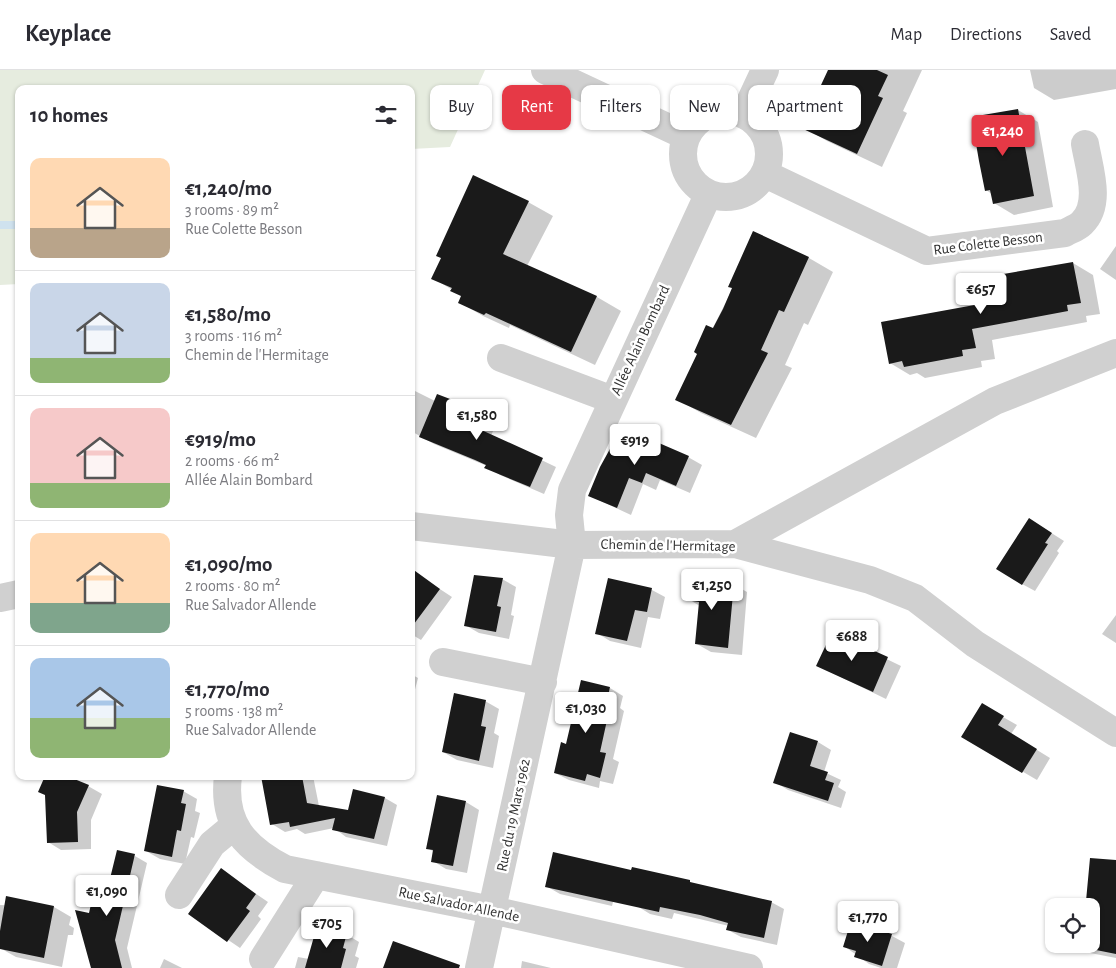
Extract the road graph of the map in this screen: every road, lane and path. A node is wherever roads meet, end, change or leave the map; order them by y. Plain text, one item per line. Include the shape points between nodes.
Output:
1 (545, 70) edge
2 (765, 70) edge
3 (744, 114) junction
4 (686, 136) junction
5 (1085, 144) dead end
6 (765, 174) junction
7 (708, 195) junction
8 (1116, 353) edge
9 (501, 358) dead end
10 (613, 400) junction
11 (415, 526) edge
12 (735, 544) junction
13 (572, 545) junction
14 (15, 595) edge
15 (0, 598) edge
16 (443, 662) dead end
17 (543, 682) junction
18 (1116, 734) edge
19 (228, 780) edge
20 (234, 825) junction
21 (316, 875) junction
22 (179, 895) dead end
23 (492, 910) junction
24 (263, 959) dead end
25 (733, 966) edge
26 (479, 968) edge

1 - 4 street
2 - 3 street
3 - 4 street via 728,110 711,113 696,122
3 - 6 street via 759,125 768,140 770,157
4 - 7 street via 682,153 685,170 694,184
5 - 6 street, Rue Colette Besson via 1093,187 1091,209 1081,224 1064,233 928,251
6 - 7 street via 755,187 740,196 724,199
7 - 10 street, Allée Alain Bombard
8 - 12 street via 995,401
9 - 10 street
10 - 13 street, Allée Alain Bombard via 572,490 569,515
11 - 13 street, Chemin de l'Hermitage
12 - 13 street, Chemin de l'Hermitage
12 - 18 street, Chemin de l'Hermitage via 870,580 916,598 975,644
13 - 17 street, Rue du 19 Mars 1962
14 - 15 street
16 - 17 street
17 - 23 street, Rue du 19 Mars 1962
19 - 20 street, Rue Salvador Allende
20 - 21 street, Rue Salvador Allende via 259,855 285,869
20 - 22 street via 212,844
21 - 23 street, Rue Salvador Allende
21 - 24 street
23 - 25 street, Rue Salvador Allende
23 - 26 street, Rue du 19 Mars 1962

